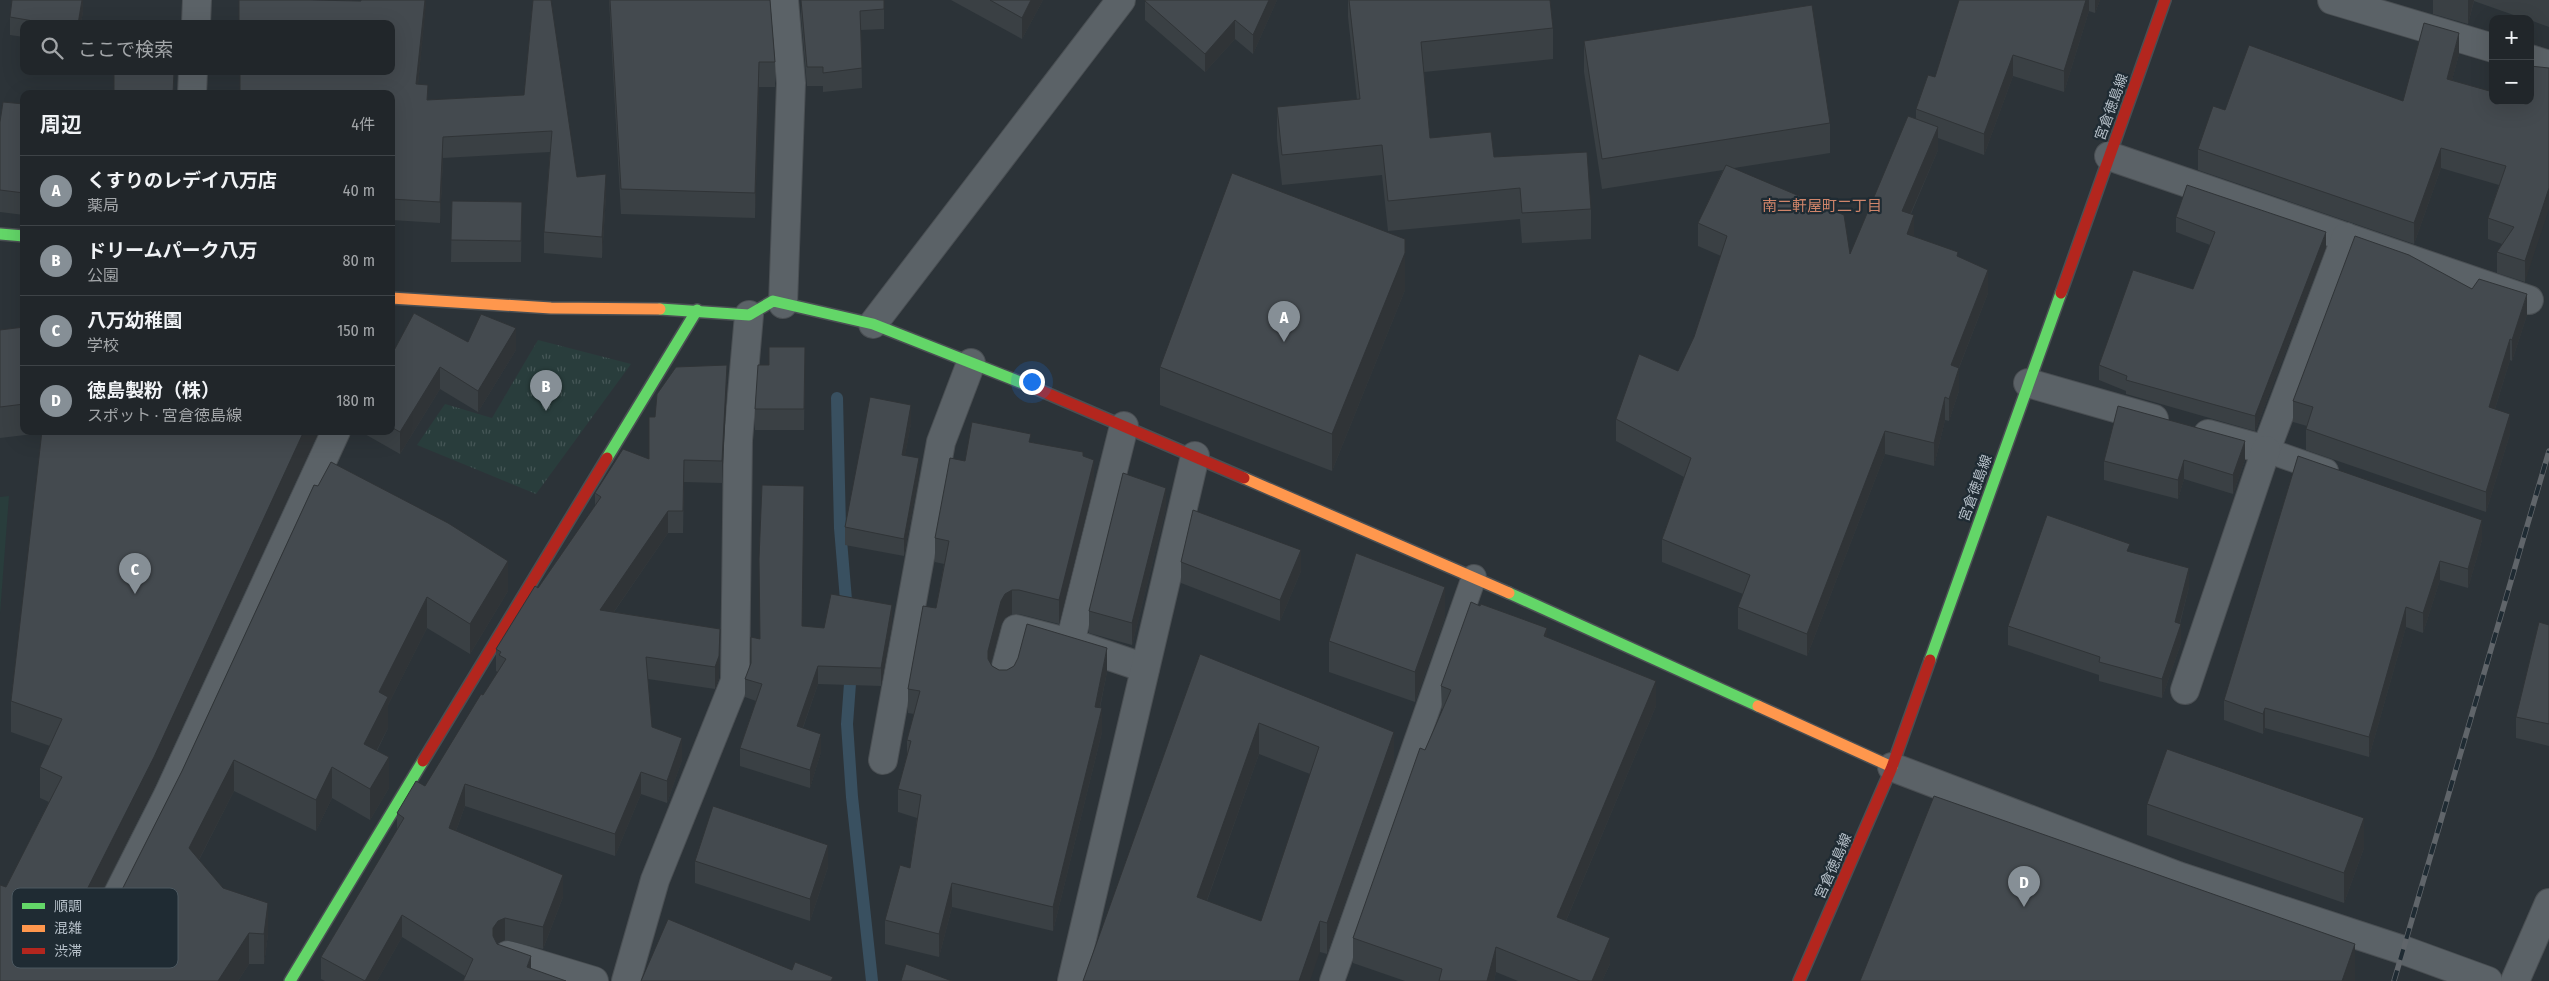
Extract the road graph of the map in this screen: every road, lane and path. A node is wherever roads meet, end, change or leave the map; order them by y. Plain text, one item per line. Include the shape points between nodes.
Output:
1 (197, 0) edge
2 (784, 0) edge
3 (1121, 0) edge
4 (2165, 0) edge
5 (2332, 0) edge
6 (196, 20) edge
7 (2489, 47) edge
8 (2533, 60) edge
9 (2549, 65) edge
10 (193, 75) edge
11 (192, 90) edge
12 (2109, 156) junction
13 (0, 234) edge
14 (20, 236) edge
15 (2346, 237) junction
16 (2529, 300) dead end
17 (395, 303) edge
18 (783, 304) junction
19 (696, 310) junction
20 (749, 315) junction
21 (873, 324) junction
22 (971, 363) junction
23 (2028, 383) junction
24 (1124, 426) junction
25 (334, 435) edge
26 (2266, 450) junction
27 (1195, 456) junction
28 (2348, 479) edge
29 (1474, 577) junction
30 (1070, 642) junction
31 (1145, 668) junction
32 (1003, 678) edge
33 (2185, 690) dead end
34 (883, 760) dead end
35 (1892, 767) junction
36 (121, 888) edge
37 (2549, 903) edge
38 (508, 955) edge
39 (81, 968) edge
40 (74, 981) edge
41 (290, 981) edge
42 (594, 981) edge
43 (626, 981) edge
44 (1072, 981) edge
45 (1332, 981) edge
46 (1799, 981) edge
47 (2488, 981) edge
48 (2515, 981) edge

1 - 6 street
2 - 18 street via 791,83
3 - 21 street
4 - 12 street, 宮倉徳島線
5 - 7 street
8 - 9 street
10 - 11 street
12 - 15 street
12 - 23 street, 宮倉徳島線
13 - 14 street
15 - 16 street
15 - 26 street
17 - 19 street
18 - 20 street via 773,301
18 - 21 street
19 - 20 street
19 - 41 street
20 - 43 street via 738,440 735,681 655,880
21 - 22 street
22 - 24 street
22 - 34 street via 941,442
23 - 26 street
23 - 35 street, 宮倉徳島線
24 - 27 street
24 - 30 street
25 - 36 street via 168,795
26 - 28 lane
26 - 33 street
27 - 29 street
27 - 31 street
29 - 35 street
29 - 45 lane
30 - 31 street
30 - 32 street via 1016,629
31 - 44 street
35 - 46 street, 宮倉徳島線
35 - 47 street via 2178,876
37 - 48 street
38 - 42 street
39 - 40 street

